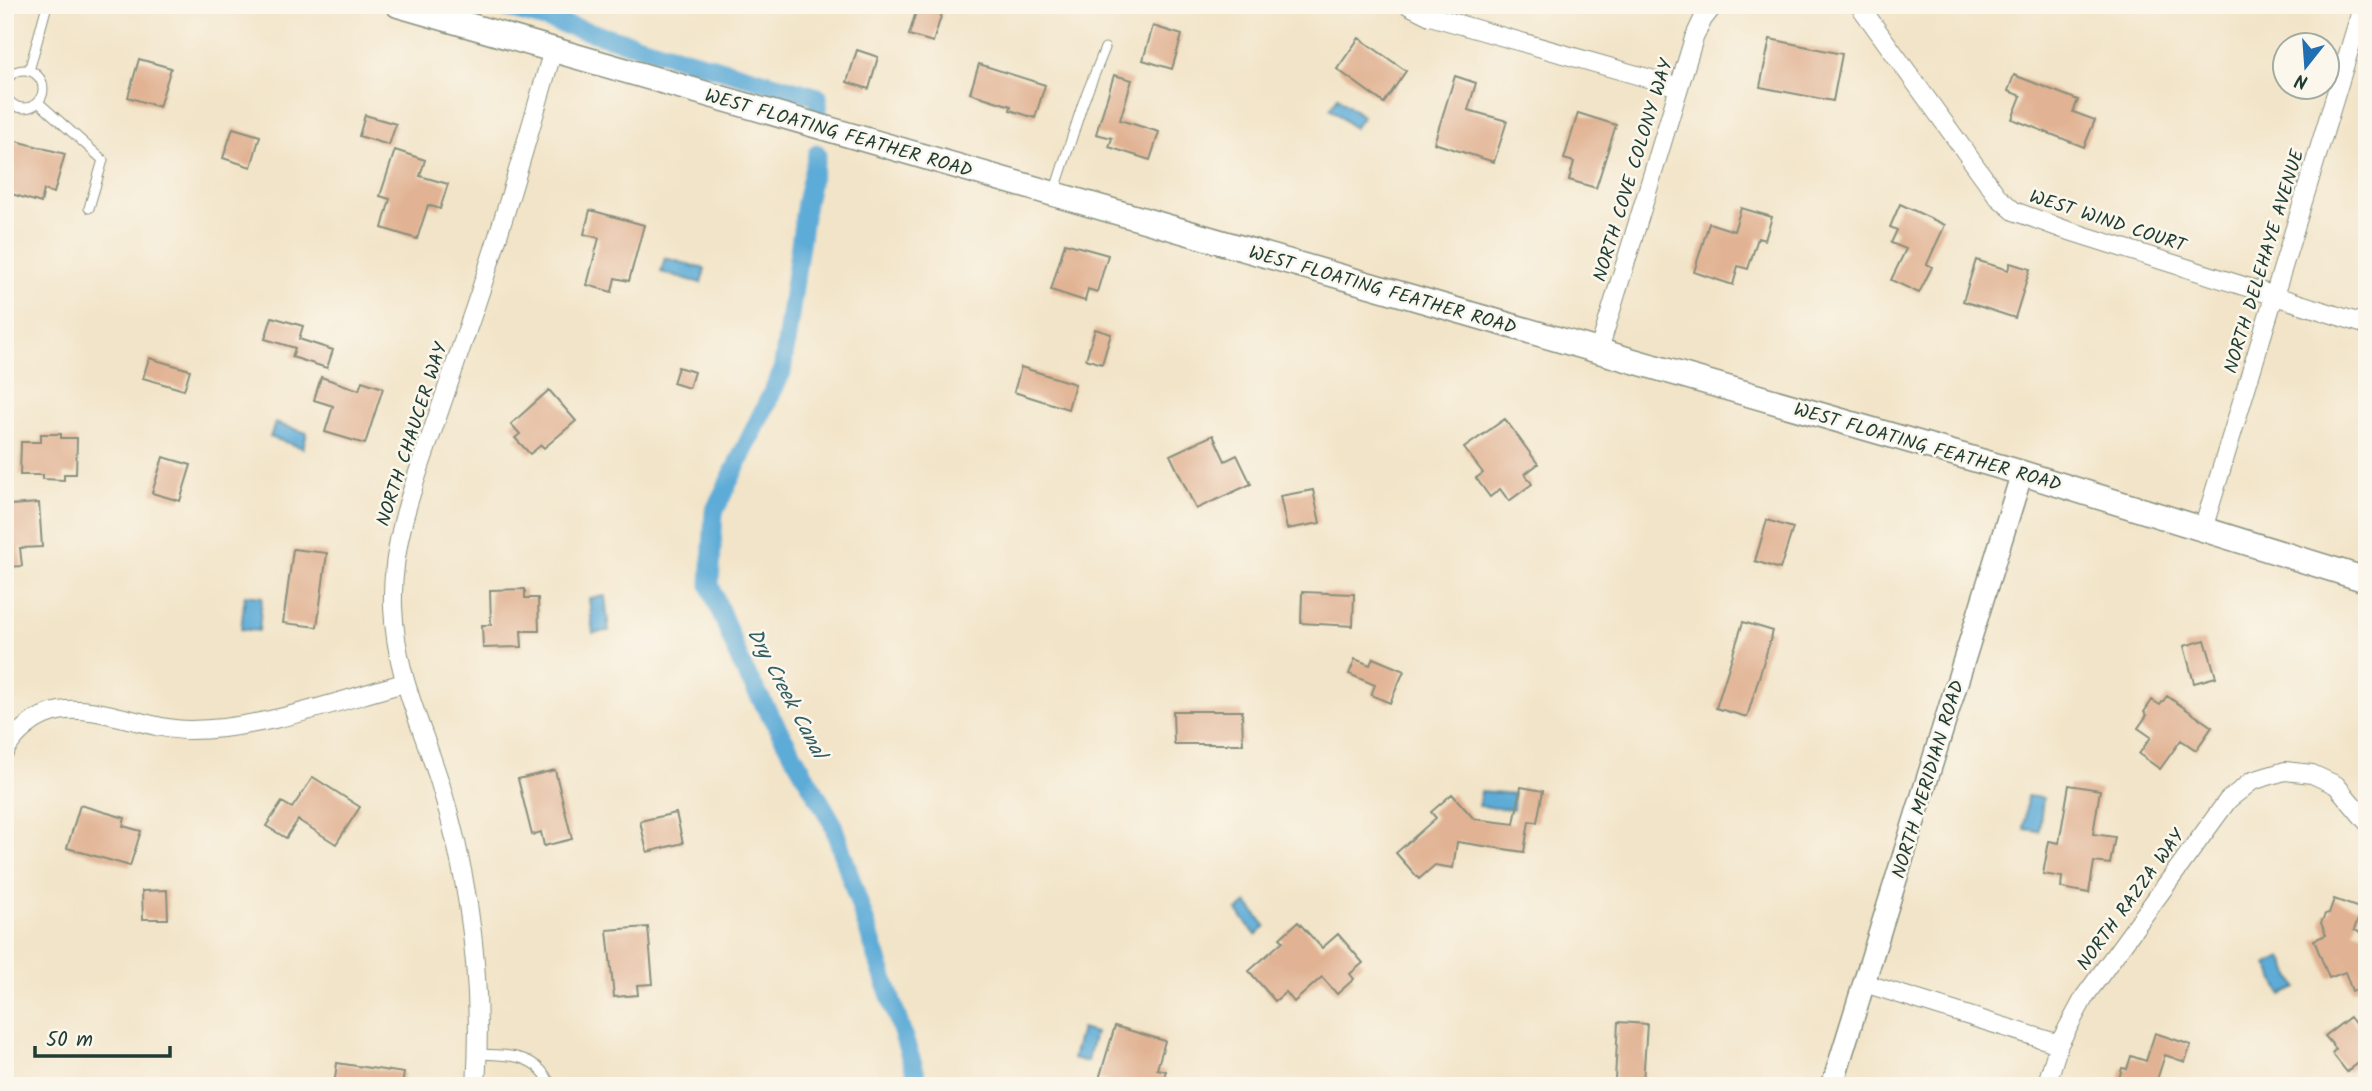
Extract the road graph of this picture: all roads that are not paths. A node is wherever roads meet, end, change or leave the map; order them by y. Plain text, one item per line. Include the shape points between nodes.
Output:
1 (47, 5) edge
2 (398, 5) edge
3 (1408, 5) edge
4 (1714, 5) edge
5 (1859, 5) edge
6 (2363, 5) edge
7 (1105, 48) dead end
8 (553, 50) junction
9 (30, 71) junction
10 (1679, 87) junction
11 (38, 102) junction
12 (1054, 194) junction
13 (89, 208) dead end
14 (2274, 296) junction
15 (2367, 325) edge
16 (1599, 350) junction
17 (2022, 473) junction
18 (2203, 529) junction
19 (2367, 580) edge
20 (404, 683) junction
21 (5, 751) edge
22 (2367, 822) edge
23 (1864, 983) junction
24 (2059, 1044) junction
25 (478, 1054) junction
26 (476, 1086) edge
27 (551, 1086) edge
28 (1832, 1086) edge
29 (2046, 1086) edge

1 - 9 lane
2 - 8 main road, WEST FLOATING FEATHER ROAD
3 - 10 street via 1430,16
4 - 10 street, NORTH COVE COLONY WAY via 1694,38
5 - 14 street, WEST WIND COURT via 1998,197 2014,211
6 - 14 street, NORTH DELEHAYE AVENUE
7 - 12 lane
8 - 12 main road, WEST FLOATING FEATHER ROAD
8 - 20 street, NORTH CHAUCER WAY via 495,249 401,526 393,605
9 - 11 lane via 43,84
9 - 11 lane via 18,71 8,79 7,96 20,108
10 - 16 street, NORTH COVE COLONY WAY
11 - 13 lane via 103,160
12 - 16 main road, WEST FLOATING FEATHER ROAD
14 - 15 street, WEST WIND COURT
14 - 18 street, NORTH DELEHAYE AVENUE
16 - 17 main road, WEST FLOATING FEATHER ROAD
17 - 18 main road, WEST FLOATING FEATHER ROAD
17 - 23 street, NORTH MERIDIAN ROAD
18 - 19 main road, WEST FLOATING FEATHER ROAD
20 - 21 street via 259,722 214,729 161,728 82,708 55,711 31,722
20 - 25 street, NORTH CHAUCER WAY via 439,781 469,907 477,978
22 - 24 street, NORTH RAZZA WAY via 2336,785 2312,774 2285,771 2252,781 2228,800 2085,996
23 - 24 street
23 - 28 street, NORTH MERIDIAN ROAD
24 - 29 street, NORTH RAZZA WAY
25 - 26 street, NORTH CHAUCER WAY
25 - 27 lane via 509,1055 536,1063

